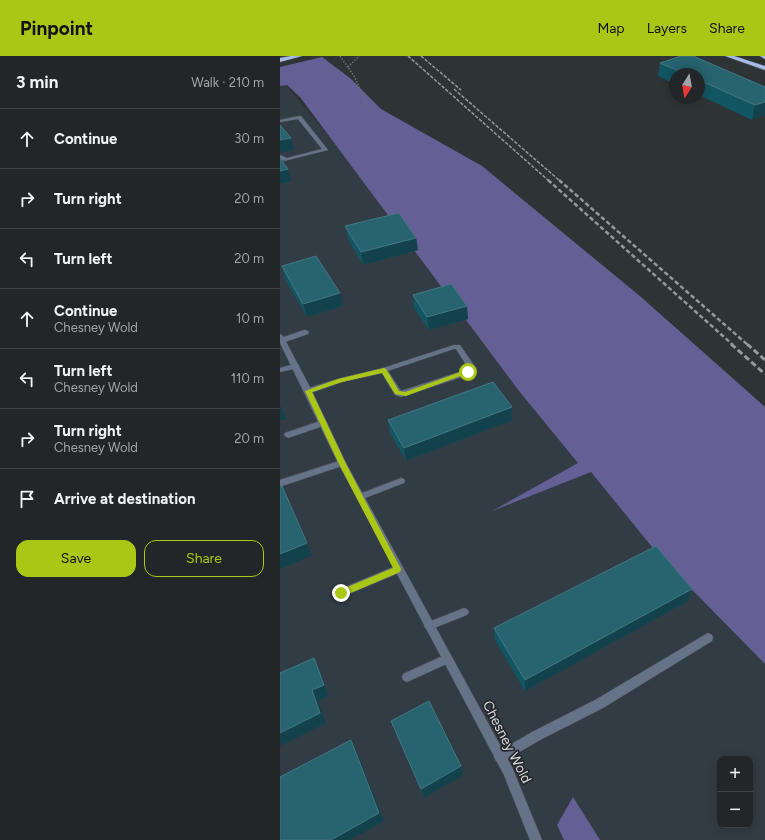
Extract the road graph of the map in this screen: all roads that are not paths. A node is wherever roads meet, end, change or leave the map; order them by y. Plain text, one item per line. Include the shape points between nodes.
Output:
1 (299, 56) edge
2 (728, 56) edge
3 (280, 60) edge
4 (765, 68) edge
5 (280, 121) edge
6 (280, 156) edge
7 (306, 332) dead end
8 (281, 338) edge
9 (295, 366) junction
10 (280, 370) edge
11 (384, 370) junction
12 (308, 391) junction
13 (323, 423) junction
14 (288, 435) dead end
15 (342, 462) junction
16 (401, 481) dead end
17 (282, 483) dead end
18 (360, 497) junction
19 (398, 569) junction
20 (341, 593) dead end
21 (464, 612) dead end
22 (429, 626) junction
23 (708, 638) dead end
24 (447, 659) junction
25 (407, 677) dead end
26 (500, 757) junction
27 (536, 840) edge

1 - 3 highway
2 - 4 highway
5 - 6 street via 299,117 325,150 286,160
7 - 8 street, Chesney Wold
8 - 9 street, Chesney Wold
9 - 10 street
9 - 12 street, Chesney Wold
11 - 11 street via 457,347 472,368 468,372 402,394 398,393
11 - 12 street via 340,380
12 - 13 street, Chesney Wold
13 - 14 street
13 - 15 street, Chesney Wold
15 - 17 street
15 - 18 street, Chesney Wold
16 - 18 street
18 - 19 street, Chesney Wold
19 - 20 street
19 - 22 street, Chesney Wold
21 - 22 street
22 - 24 street, Chesney Wold
23 - 26 street via 598,704
24 - 25 street
24 - 26 street, Chesney Wold
26 - 27 street, Chesney Wold

